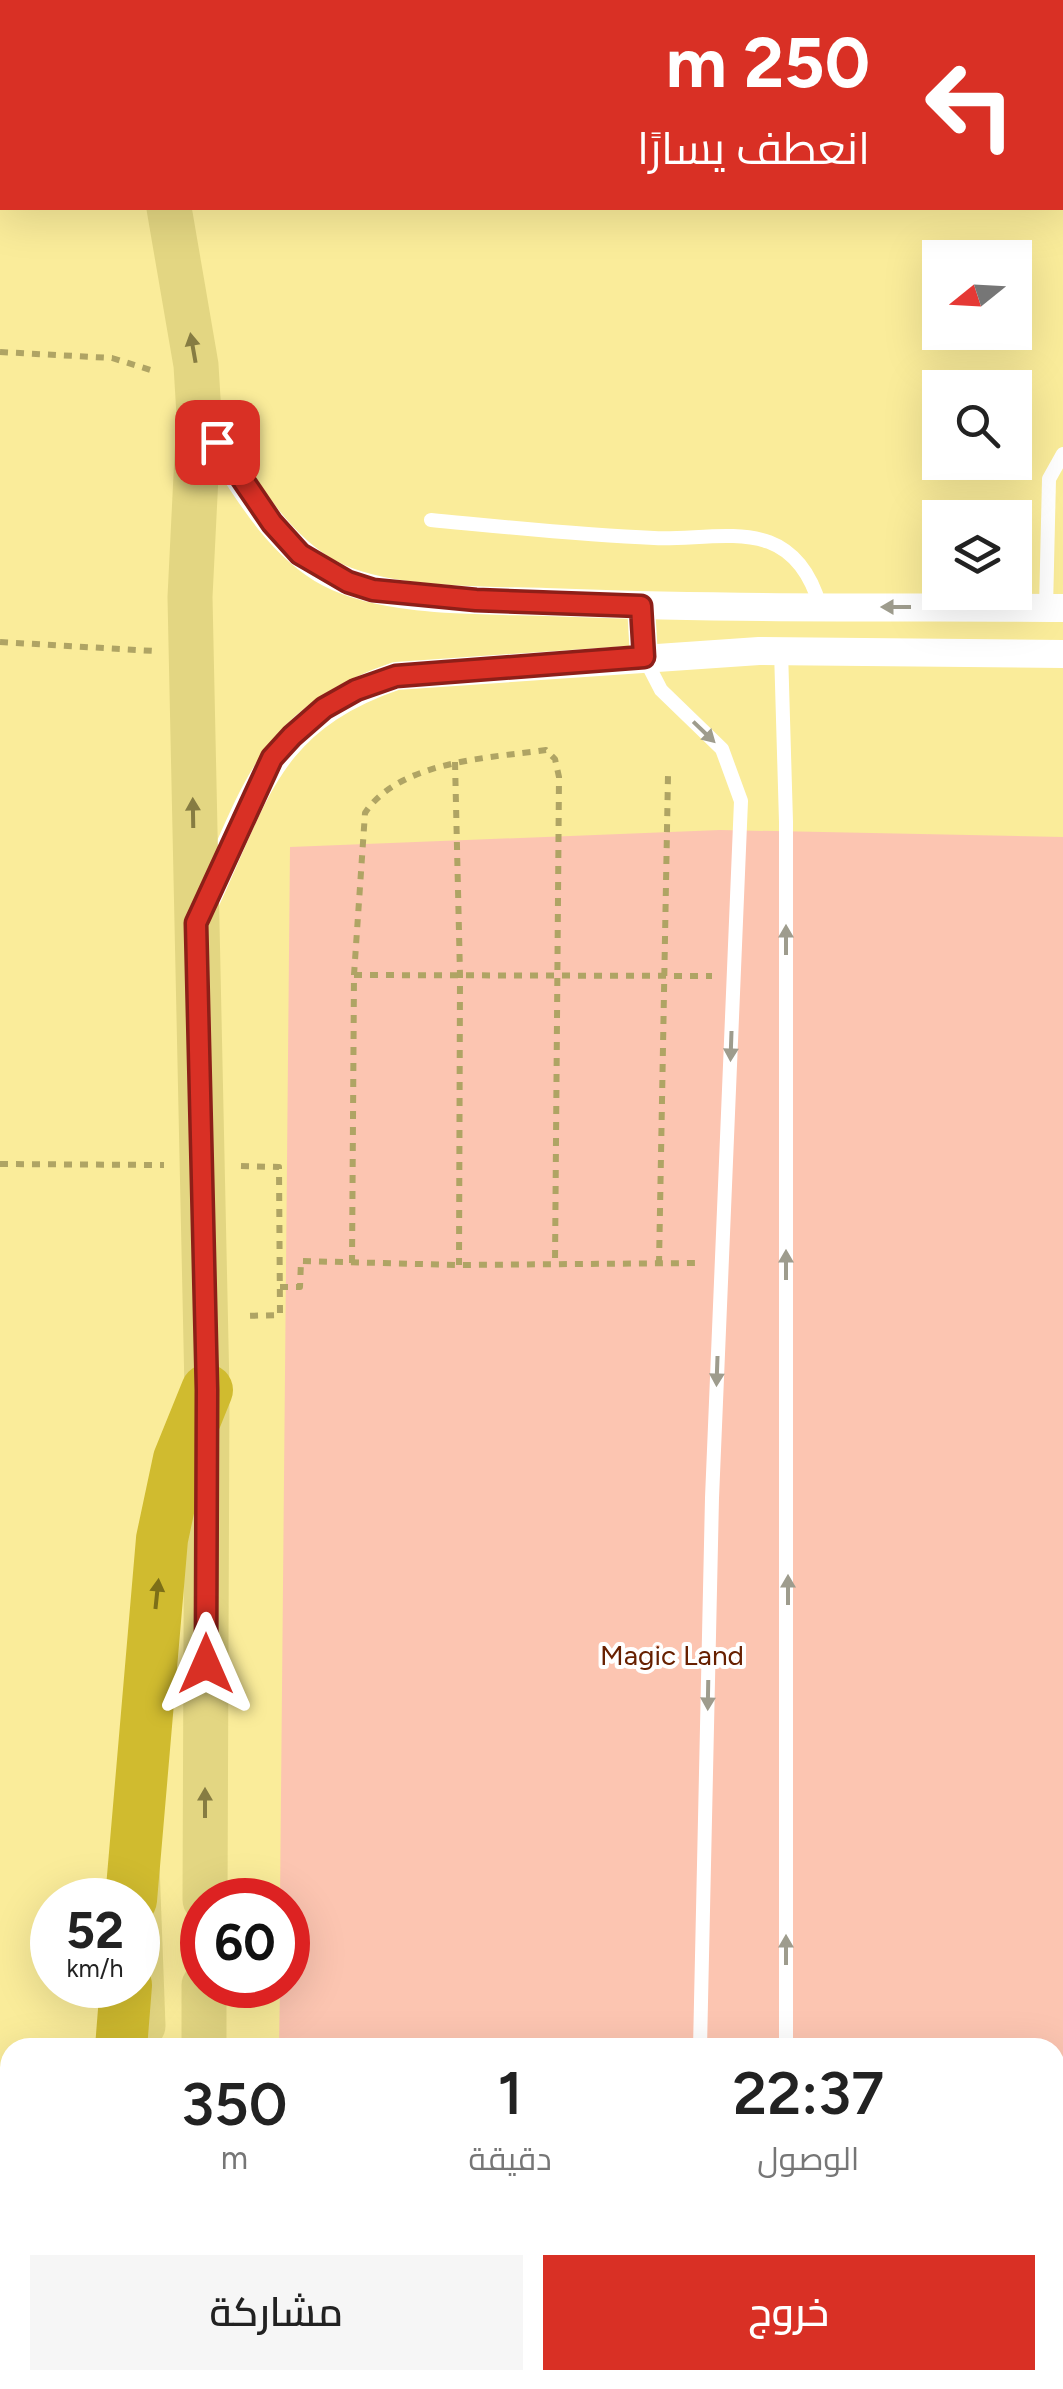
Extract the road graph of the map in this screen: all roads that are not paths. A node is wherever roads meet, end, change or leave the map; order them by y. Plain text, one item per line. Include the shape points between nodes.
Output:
1 (169, 210) edge
2 (198, 399) junction
3 (1063, 454) edge
4 (431, 520) dead end
5 (641, 606) junction
6 (820, 606) junction
7 (1055, 608) edge
8 (782, 650) junction
9 (1053, 654) edge
10 (644, 657) junction
11 (196, 923) junction
12 (207, 1390) junction
13 (136, 1828) junction
14 (133, 1878) edge
15 (204, 1878) edge
16 (124, 2008) edge
17 (204, 2008) edge
18 (122, 2038) edge
19 (144, 2038) edge
20 (204, 2038) edge
21 (700, 2038) edge
22 (786, 2038) edge

2 -> 1 main road
2 - 5 street via 272,523 300,554 348,582 476,600
11 -> 2 main road via 190,654
3 - 7 lane via 1048,490
4 - 6 lane via 760,540 804,568
5 - 6 street
5 - 10 street
7 -> 6 street
7 - 9 street
8 - 9 street
8 - 10 street
22 -> 8 lane
10 - 11 street via 396,676 324,708 272,758
10 -> 21 lane via 661,690 722,749 741,801 712,1498
11 - 12 main road
13 -> 12 highway via 162,1540 179,1459
15 -> 12 main road
13 - 14 highway
13 - 19 main road
16 - 18 highway
17 - 20 main road

